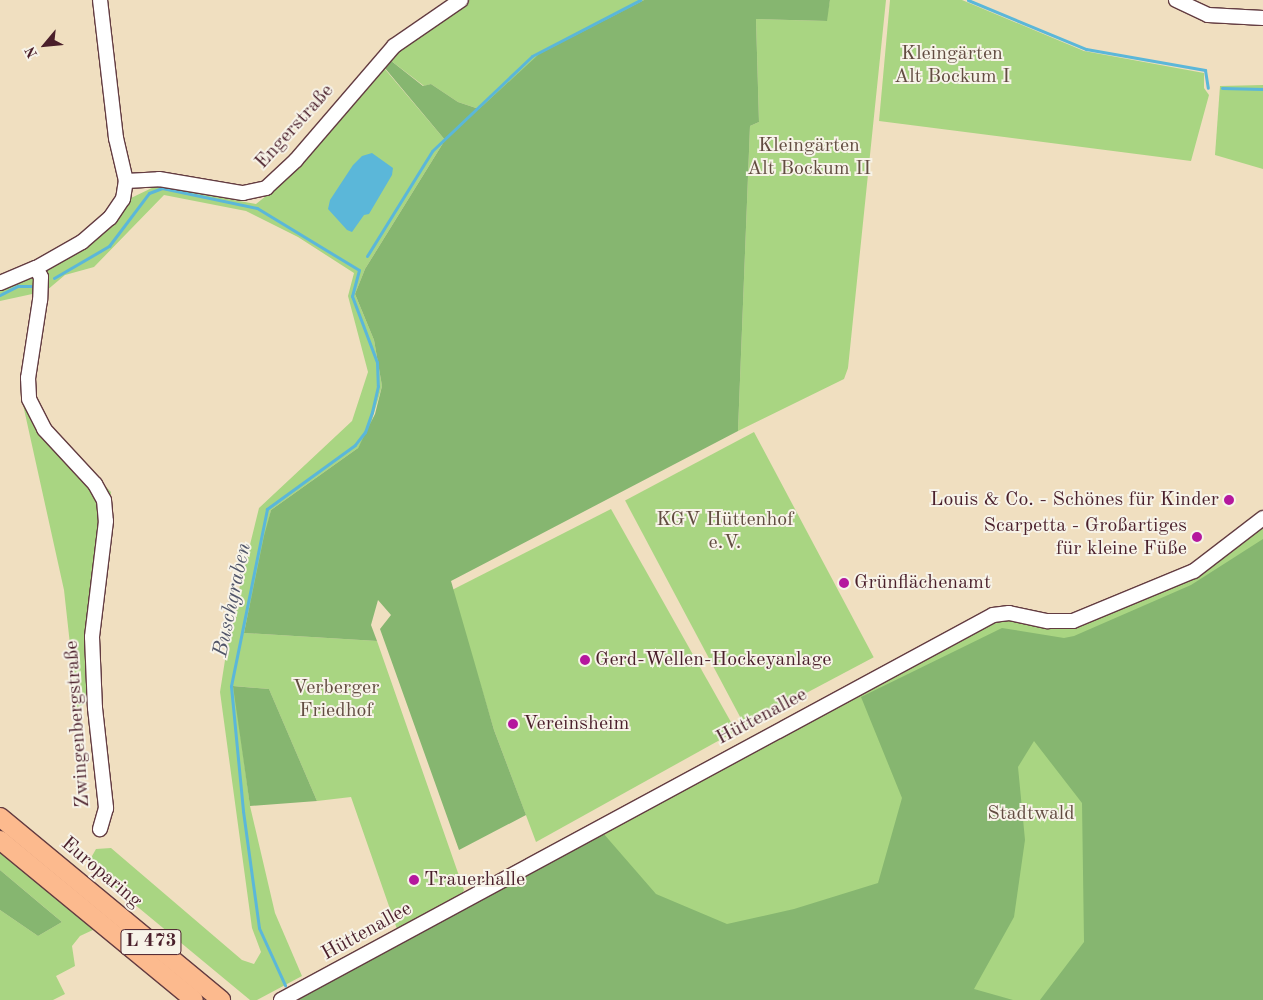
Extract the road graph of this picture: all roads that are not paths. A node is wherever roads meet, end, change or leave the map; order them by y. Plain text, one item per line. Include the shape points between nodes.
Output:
1 (100, 0) edge
2 (461, 0) edge
3 (1176, 0) edge
4 (1263, 18) edge
5 (126, 181) junction
6 (36, 268) junction
7 (0, 283) edge
8 (1263, 518) edge
9 (0, 817) edge
10 (100, 829) dead end
11 (0, 840) edge
12 (285, 999) edge
13 (194, 1000) edge
14 (221, 1000) edge

1 - 5 street via 116,138
2 - 5 street, Engerstraße via 394,46 278,179 266,188 243,193 159,179
3 - 4 street via 1208,15
5 - 6 street via 123,198 110,218 82,242
6 - 7 street
6 - 10 street, Zwingenbergstraße via 41,277 40,300 28,378 29,399 44,429 95,484 104,500 105,529 92,637 95,708 106,808
8 - 12 street, Hüttenallee via 1194,571 1072,622 1009,613 993,615
9 - 14 main road, Europaring / L 473
11 - 13 main road, Europaring / L 473

